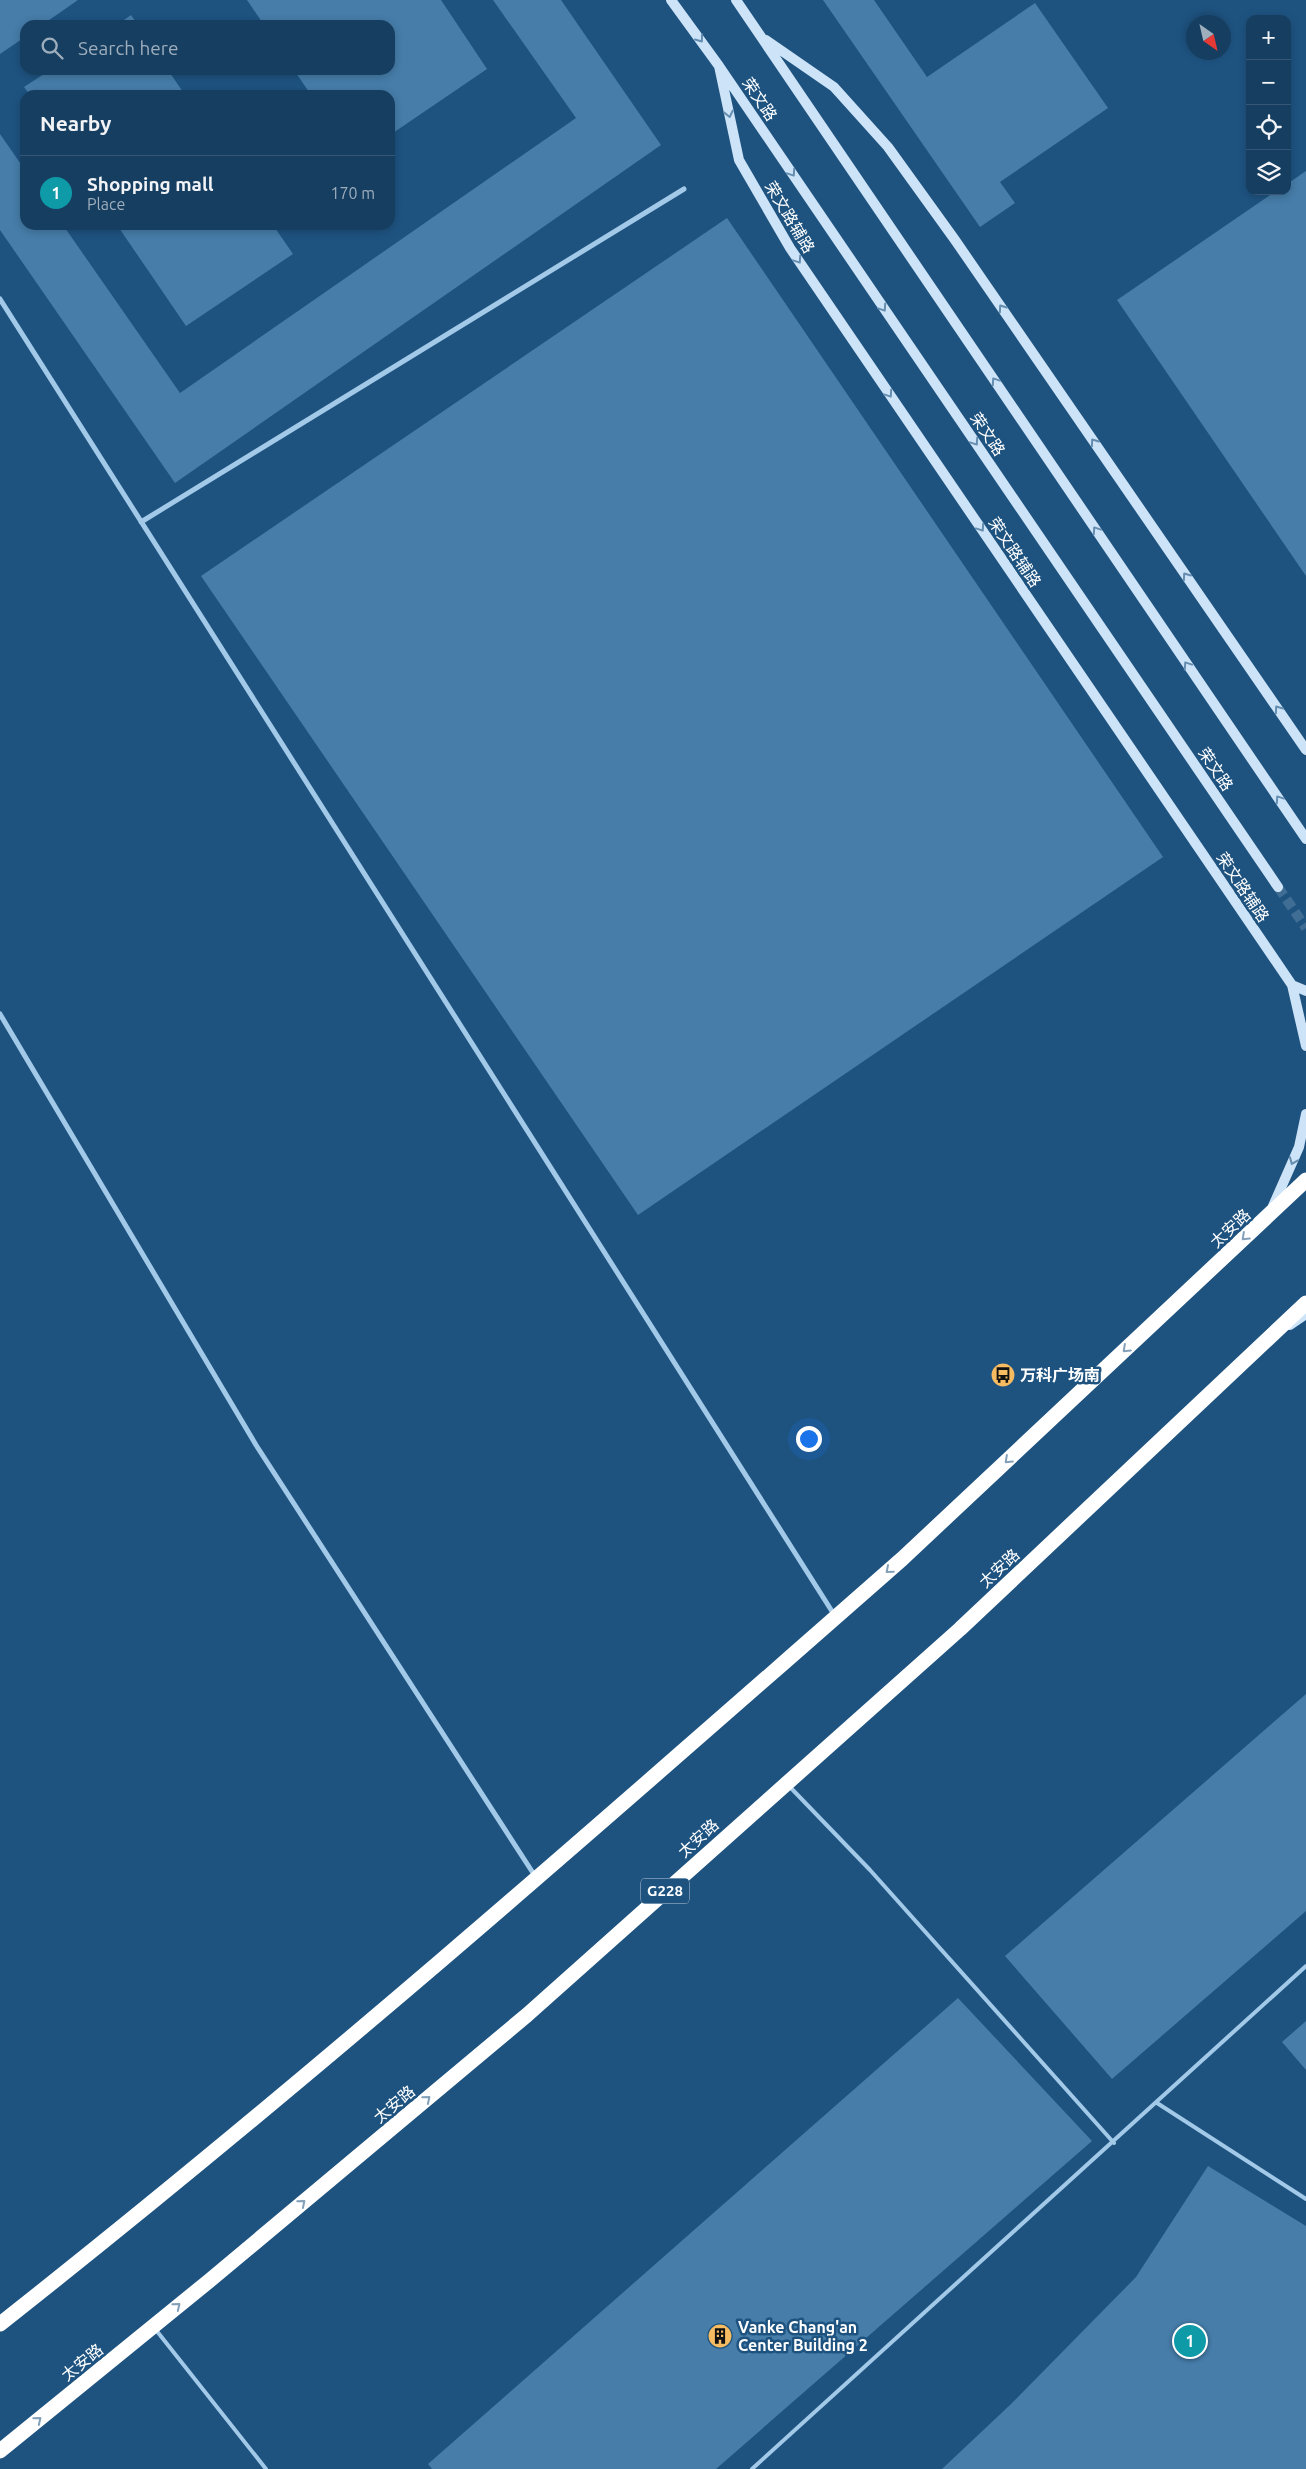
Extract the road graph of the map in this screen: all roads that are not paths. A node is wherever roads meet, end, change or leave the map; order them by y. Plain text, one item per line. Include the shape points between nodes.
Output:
1 (671, 0) edge
2 (736, 0) edge
3 (761, 37) junction
4 (719, 66) junction
5 (684, 190) dead end
6 (0, 299) edge
7 (141, 522) junction
8 (1306, 750) edge
9 (1306, 839) edge
10 (1278, 886) tunnel mouth
11 (1292, 985) junction
12 (1306, 991) edge
13 (0, 1014) edge
14 (1306, 1046) edge
15 (1306, 1114) edge
16 (1306, 1180) edge
17 (1267, 1217) junction
18 (1306, 1303) edge
19 (1306, 1314) edge
20 (1266, 1340) junction
21 (836, 1617) junction
22 (786, 1783) junction
23 (536, 1878) junction
24 (1306, 1966) edge
25 (1157, 2103) junction
26 (1114, 2143) junction
27 (1306, 2199) edge
28 (0, 2324) edge
29 (153, 2326) junction
30 (0, 2451) edge
31 (266, 2469) edge
32 (752, 2469) edge

1 -> 4 street, 荣文路
2 - 3 street
8 -> 3 street via 888,147 834,88
9 -> 3 street
4 -> 10 street, 荣文路
4 -> 11 street, 荣文路辅路 via 739,160 790,248
5 - 7 street
6 - 7 street
7 - 21 street
11 - 12 street
11 - 14 street, 荣文路辅路
13 - 23 street via 256,1445
15 -> 17 street via 1299,1147
16 - 17 highway, 太安路
17 -> 21 highway, 太安路
18 - 20 highway, 太安路 / G228
19 - 20 street
20 - 22 highway, 太安路 / G228 via 960,1628
21 - 23 highway, 太安路
22 - 26 lane via 870,1870
29 -> 22 highway, 太安路 / G228 via 526,2015
23 - 28 highway, 太安路 via 148,2207
24 - 25 lane
25 - 26 lane
25 - 27 lane
26 - 32 lane
30 -> 29 highway, 太安路 / G228
29 - 31 lane

